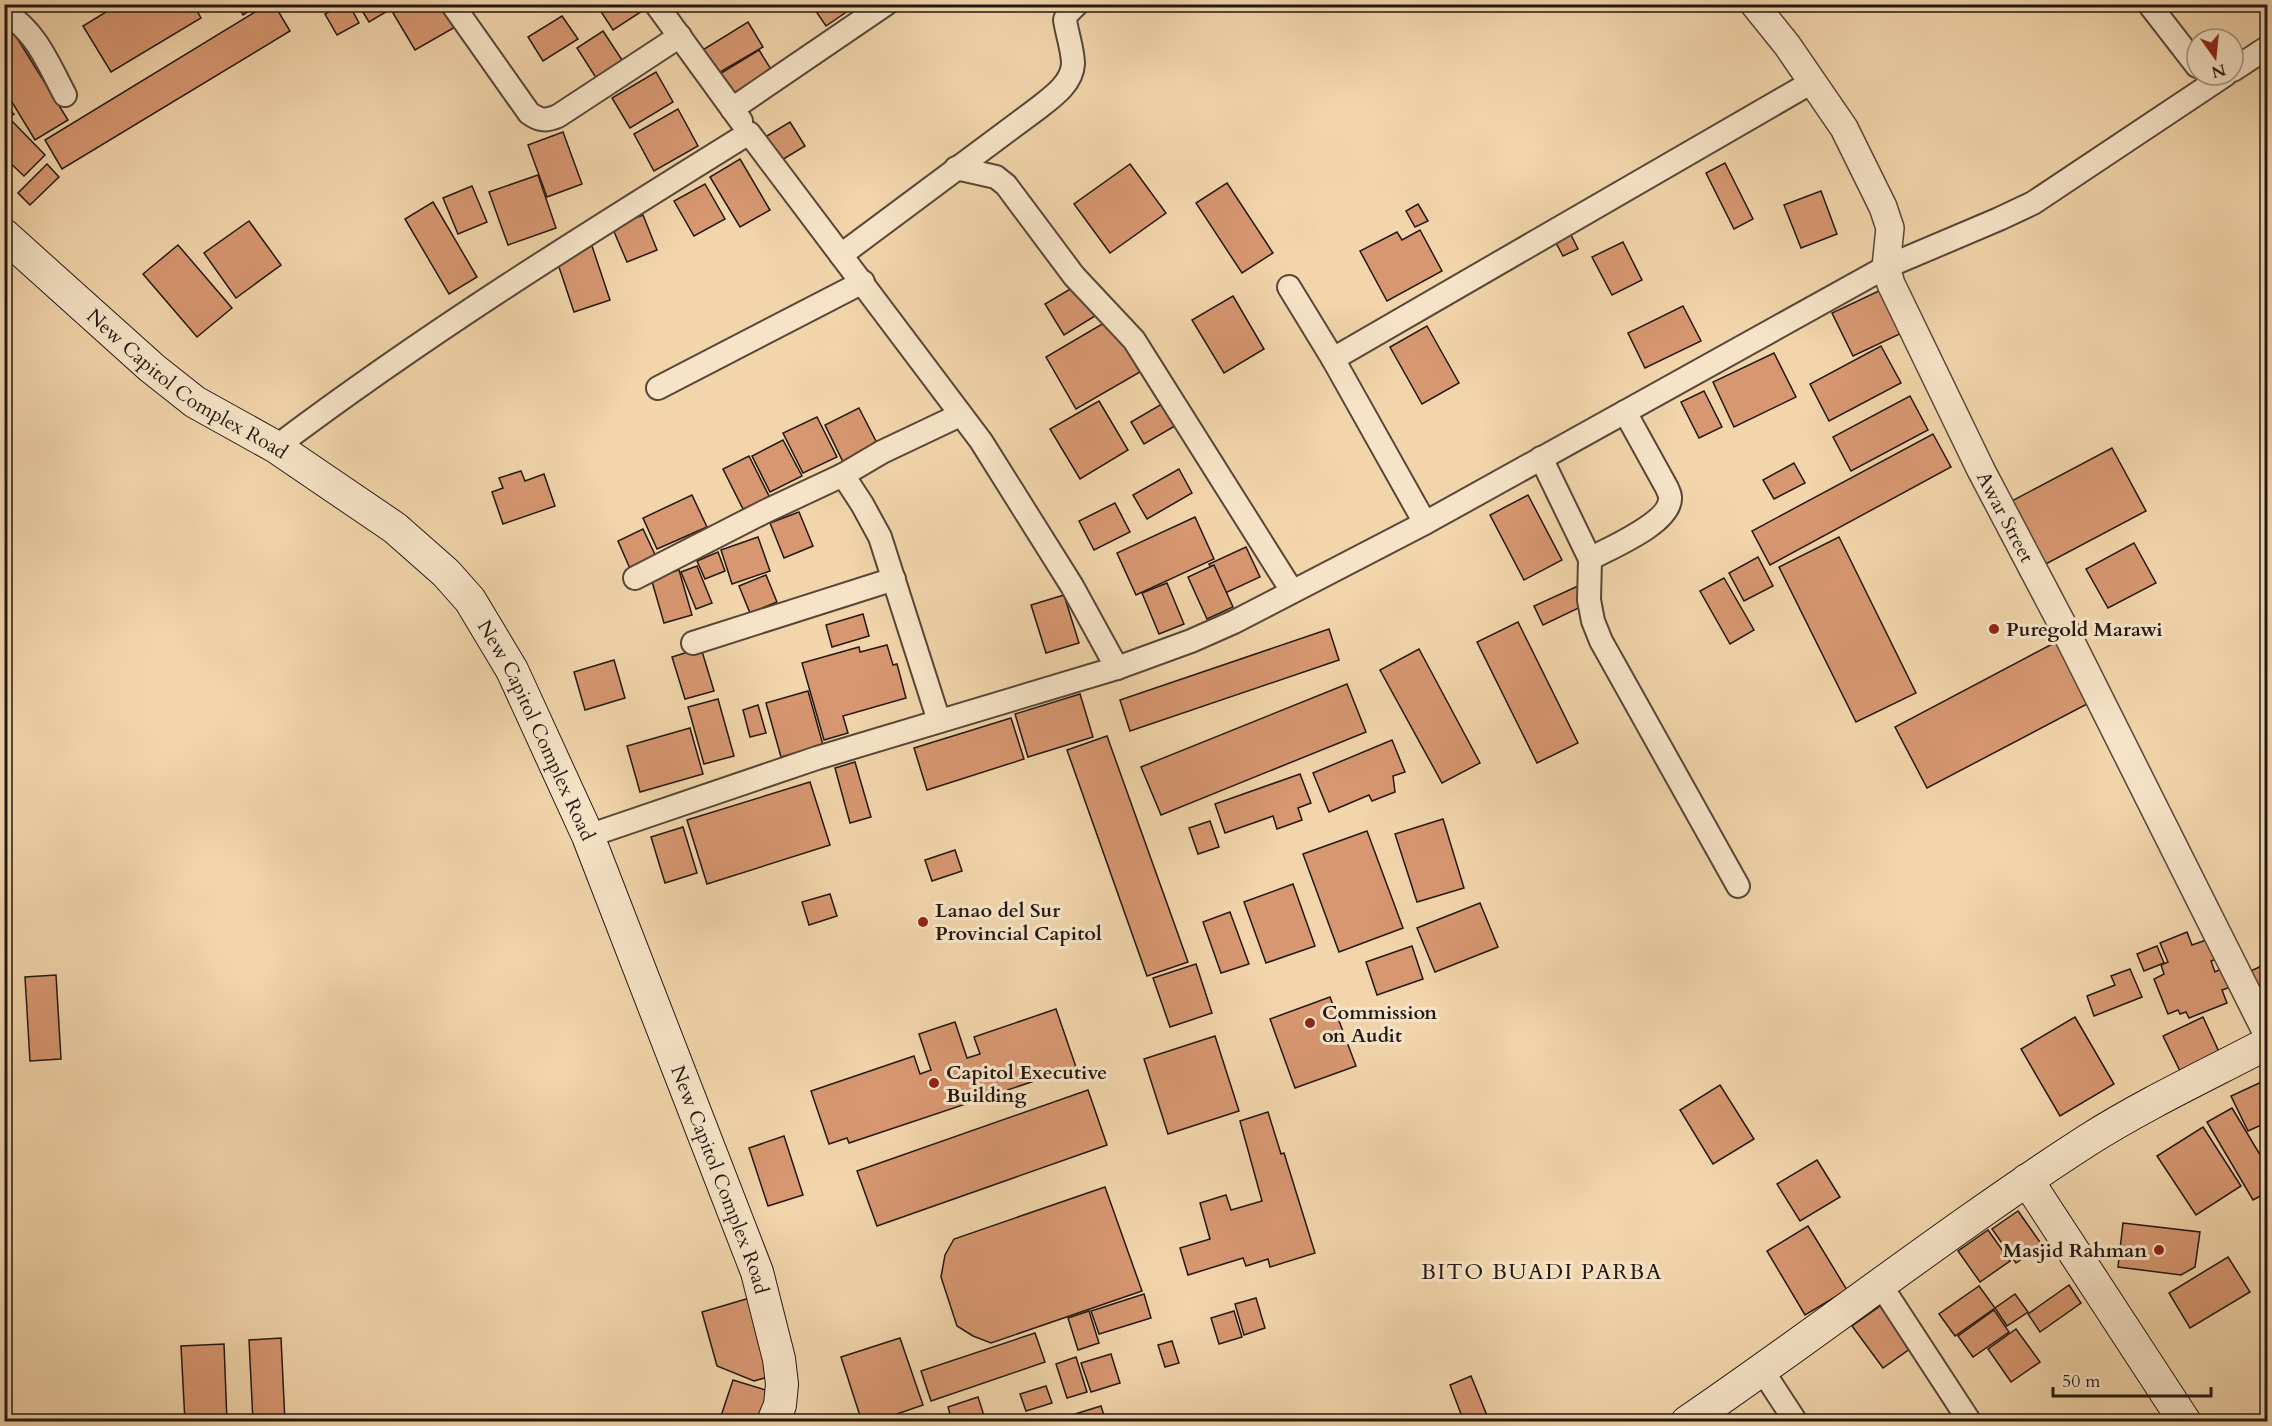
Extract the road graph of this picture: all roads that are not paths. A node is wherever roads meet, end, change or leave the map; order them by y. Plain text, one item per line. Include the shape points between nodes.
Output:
1 (452, 4) edge
2 (656, 4) edge
3 (886, 4) edge
4 (1077, 4) edge
5 (1754, 4) edge
6 (2149, 4) edge
7 (4, 12) edge
8 (680, 36) junction
9 (2185, 50) edge
10 (2265, 53) edge
11 (2245, 64) edge
12 (1812, 82) junction
13 (2201, 87) edge
14 (65, 95) dead end
15 (732, 109) junction
16 (749, 133) junction
17 (956, 168) junction
18 (4, 235) edge
19 (841, 255) junction
20 (1886, 267) junction
21 (863, 282) junction
22 (1289, 287) dead end
23 (1332, 359) junction
24 (658, 388) dead end
25 (1625, 412) junction
26 (960, 414) junction
27 (276, 447) junction
28 (1541, 458) junction
29 (843, 476) junction
30 (1425, 523) junction
31 (1590, 559) junction
32 (634, 578) dead end
33 (894, 579) junction
34 (1292, 591) junction
35 (693, 644) dead end
36 (1117, 668) junction
37 (939, 721) junction
38 (588, 836) junction
39 (1738, 886) dead end
40 (2263, 1017) edge
41 (2268, 1043) edge
42 (2027, 1180) junction
43 (1880, 1284) junction
44 (1762, 1370) junction
45 (773, 1422) edge
46 (1687, 1422) edge
47 (1796, 1422) edge
48 (1970, 1422) edge
49 (2185, 1422) edge

1 - 8 street via 529,113 538,120 558,116
2 - 8 street
3 - 15 street
4 - 17 street via 1065,20 1073,64 1061,88
5 - 12 street, Awar Street
6 - 9 street
7 - 14 street via 22,23 37,41
8 - 15 street
10 - 11 street
12 - 20 street, Awar Street via 1844,129 1883,207 1890,228
12 - 23 street
13 - 20 street via 2033,202
15 - 16 street
16 - 19 street
16 - 27 street via 514,282 345,395
17 - 19 street
17 - 34 street via 996,177 1006,185 1074,276 1134,340
18 - 27 main road, New Capitol Complex Road via 187,396
19 - 21 street
20 - 25 street
20 - 40 street, Awar Street via 1982,470
21 - 24 street
21 - 26 street
22 - 23 street
23 - 30 street
25 - 28 street
25 - 31 street via 1671,498 1656,522
26 - 29 street
26 - 36 street via 1072,586
27 - 38 main road, New Capitol Complex Road via 395,528 470,600 512,670
28 - 30 street
28 - 31 street
29 - 32 street
29 - 33 street via 880,537
30 - 34 street
31 - 39 street via 1589,600 1601,641
33 - 35 street
33 - 37 street
34 - 36 street via 1202,636
36 - 37 street
37 - 38 street
38 - 45 main road, New Capitol Complex Road via 757,1272 782,1384
41 - 42 main road via 2132,1114
42 - 43 main road
42 - 49 main road
43 - 44 main road
43 - 48 street
44 - 46 main road
44 - 47 street

